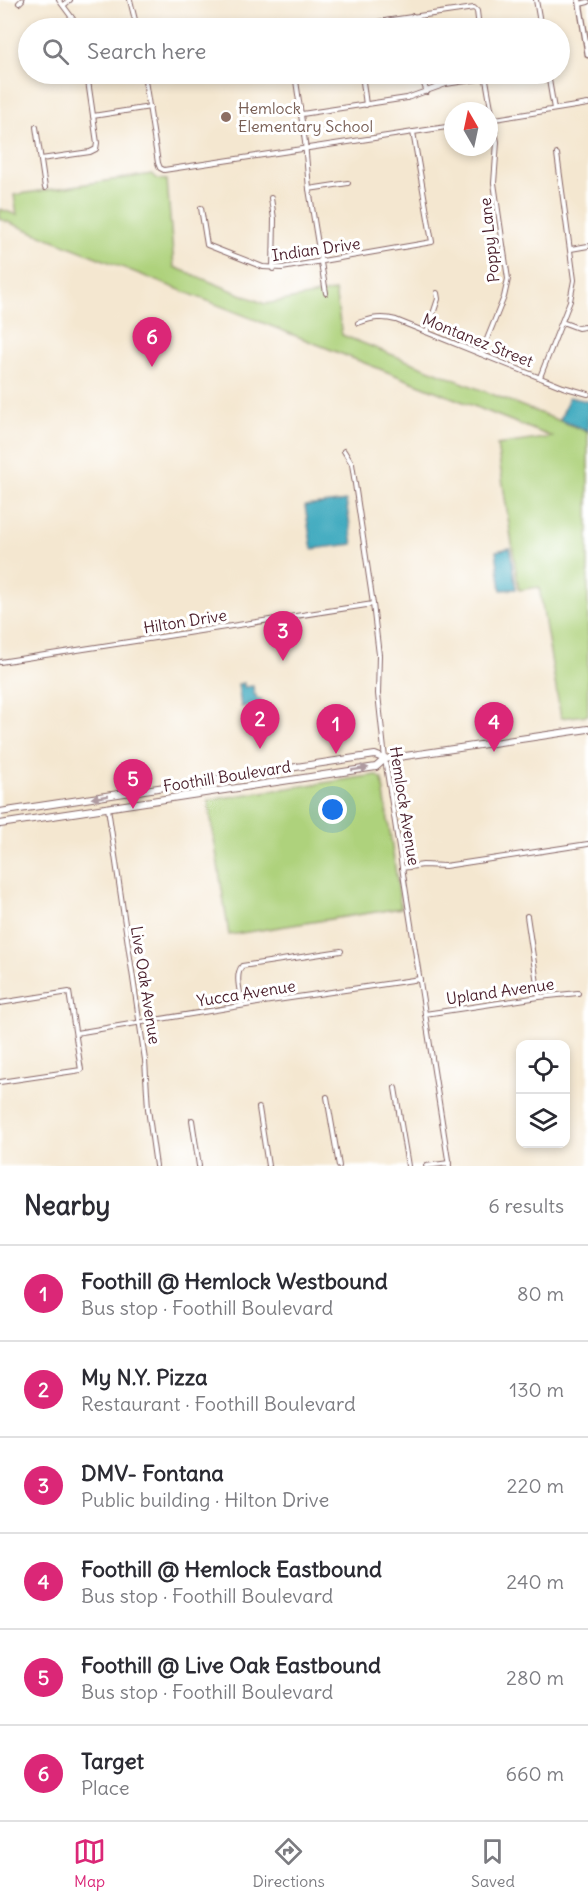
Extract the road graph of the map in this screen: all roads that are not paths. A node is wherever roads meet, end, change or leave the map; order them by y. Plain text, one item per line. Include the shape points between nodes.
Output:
1 (59, 0) edge
2 (70, 0) edge
3 (130, 0) edge
4 (537, 0) edge
5 (579, 2) edge
6 (588, 2) edge
7 (64, 5) junction
8 (413, 16) joint
9 (72, 18) edge
10 (135, 18) edge
11 (403, 18) edge
12 (478, 18) edge
13 (540, 18) edge
14 (588, 55) edge
15 (88, 84) edge
16 (146, 84) edge
17 (297, 84) edge
18 (363, 84) edge
19 (424, 84) edge
20 (446, 84) edge
21 (486, 84) edge
22 (550, 84) edge
23 (427, 92) junction
24 (489, 102) edge
25 (588, 104) edge
26 (366, 105) junction
27 (150, 107) junction
28 (554, 109) junction
29 (302, 114) junction
30 (93, 116) junction
31 (498, 119) edge
32 (36, 127) dead end
33 (444, 127) edge
34 (413, 132) junction
35 (306, 149) junction
36 (557, 154) dead end
37 (496, 156) edge
38 (41, 159) junction
39 (348, 183) dead end
40 (45, 188) dead end
41 (309, 189) junction
42 (271, 198) dead end
43 (201, 208) dead end
44 (588, 246) edge
45 (571, 249) junction
46 (321, 262) junction
47 (273, 268) junction
48 (326, 293) dead end
49 (437, 293) dead end
50 (562, 322) junction
51 (358, 323) dead end
52 (584, 327) dead end
53 (427, 332) junction
54 (481, 354) junction
55 (540, 377) junction
56 (588, 394) edge
57 (344, 451) dead end
58 (374, 604) junction
59 (0, 662) edge
60 (588, 729) edge
61 (385, 759) junction
62 (108, 808) junction
63 (0, 812) edge
64 (0, 825) edge
65 (588, 844) edge
66 (402, 868) junction
67 (527, 916) dead end
68 (341, 951) dead end
69 (420, 979) junction
70 (578, 993) dead end
71 (539, 997) junction
72 (0, 1003) edge
73 (242, 1005) junction
74 (425, 1014) junction
75 (139, 1022) junction
76 (76, 1033) junction
77 (0, 1082) edge
78 (395, 1088) dead end
79 (327, 1097) dead end
80 (259, 1108) dead end
81 (192, 1120) dead end
82 (449, 1164) edge
83 (156, 1166) edge
84 (199, 1166) edge
85 (268, 1166) edge
86 (339, 1166) edge
87 (408, 1166) edge
88 (426, 1166) edge

1 - 7 street
2 - 7 street
3 - 10 street
4 - 13 street
5 - 6 street
5 - 14 street
7 - 9 street
8 - 11 street
8 - 12 street via 474,8
15 - 30 street
16 - 27 street
17 - 29 street
18 - 26 street
19 - 23 street
20 - 23 street
21 - 24 street, Poppy Lane
22 - 28 street
23 - 26 street
25 - 28 street
26 - 29 street
27 - 30 street
27 - 35 street via 162,169
28 - 31 street
29 - 35 street
30 - 38 street via 96,149
32 - 38 street
33 - 34 street
34 - 35 street
34 - 46 street, Indian Drive via 432,242
35 - 41 street
36 - 45 street
37 - 54 street, Poppy Lane via 494,183 508,279
38 - 40 street
39 - 41 street
41 - 46 street
42 - 47 street
43 - 47 street, Indian Drive via 207,245
44 - 45 street
45 - 50 street via 573,288
46 - 47 street, Indian Drive
46 - 48 street
49 - 53 street
50 - 52 street
50 - 55 street
51 - 53 street, Montanez Street via 383,317
53 - 54 street, Montanez Street
54 - 55 street, Montanez Street
55 - 56 street, Montanez Street
57 - 58 street, Hemlock Avenue via 352,464
58 - 59 street, Hilton Drive
58 - 61 street, Hemlock Avenue
60 - 61 main road, Foothill Boulevard
62 -> 61 main road, Foothill Boulevard via 376,767
61 -> 63 main road, Foothill Boulevard via 375,754
61 - 66 street, Hemlock Avenue
62 - 64 main road, Foothill Boulevard
62 - 75 street, Live Oak Avenue
65 - 66 street via 445,866
66 - 69 street, Hemlock Avenue
67 - 71 street
68 - 73 street via 243,966 238,978
69 - 73 street, Yucca Avenue
69 - 74 street, Hemlock Avenue
70 - 71 street, Upland Avenue
71 - 74 street, Upland Avenue
72 - 76 street via 69,992
73 - 75 street, Yucca Avenue
74 - 82 street, Hemlock Avenue
75 - 76 street, Yucca Avenue
75 - 83 street, Live Oak Avenue
76 - 77 street via 81,1070
78 - 87 street
79 - 86 street
80 - 85 street
81 - 84 street
82 - 88 street

